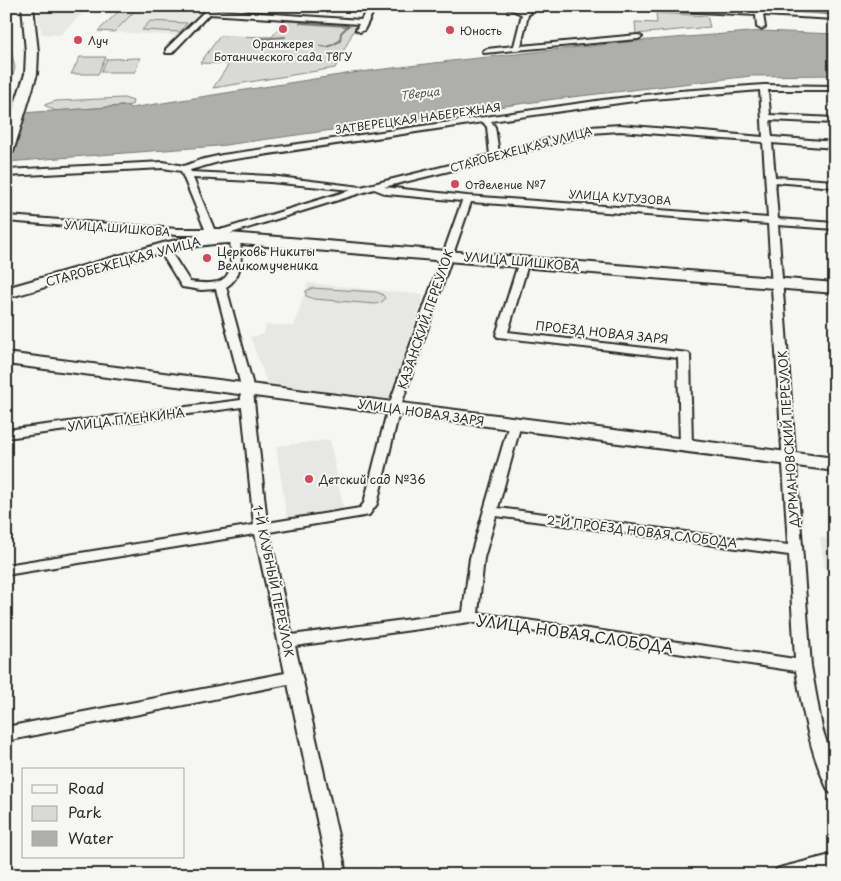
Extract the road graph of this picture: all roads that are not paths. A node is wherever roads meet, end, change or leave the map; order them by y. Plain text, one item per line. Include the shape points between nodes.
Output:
1 (20, 6) edge
2 (27, 6) edge
3 (212, 6) edge
4 (373, 6) edge
5 (508, 6) edge
6 (621, 6) edge
7 (526, 10) edge
8 (759, 10) edge
9 (206, 12) junction
10 (835, 17) edge
11 (363, 22) junction
12 (761, 27) dead end
13 (360, 30) dead end
14 (28, 31) junction
15 (638, 37) dead end
16 (517, 48) junction
17 (169, 51) dead end
18 (487, 51) dead end
19 (764, 87) junction
20 (835, 88) edge
21 (766, 117) junction
22 (486, 119) junction
23 (835, 121) edge
24 (6, 134) edge
25 (768, 141) junction
26 (835, 145) edge
27 (6, 152) edge
28 (494, 157) junction
29 (187, 172) junction
30 (6, 173) edge
31 (771, 179) junction
32 (835, 184) edge
33 (374, 186) junction
34 (364, 189) junction
35 (468, 199) junction
36 (8, 219) dead end
37 (774, 221) junction
38 (835, 226) edge
39 (220, 236) junction
40 (163, 248) junction
41 (447, 255) junction
42 (524, 261) junction
43 (777, 283) junction
44 (221, 287) junction
45 (835, 288) edge
46 (6, 293) edge
47 (6, 358) edge
48 (246, 396) junction
49 (394, 408) junction
50 (515, 424) junction
51 (6, 434) edge
52 (686, 446) junction
53 (791, 460) junction
54 (835, 465) edge
55 (490, 511) junction
56 (261, 529) junction
57 (795, 551) junction
58 (6, 570) edge
59 (470, 617) junction
60 (287, 641) junction
61 (803, 666) junction
62 (293, 677) junction
63 (6, 734) edge
64 (835, 787) edge
65 (835, 862) edge
66 (336, 875) edge
67 (783, 875) edge

1 - 14 main road
2 - 14 main road
3 - 9 street
4 - 11 street
5 - 7 street
6 - 8 street
7 - 16 street
8 - 10 street
8 - 12 street
9 - 11 street
9 - 17 street
11 - 13 street
14 - 24 main road via 24,80
14 - 27 main road via 32,58 30,80
15 - 16 street
16 - 18 street
19 - 20 street, ЗАТВЕРЕЦКАЯ НАБЕРЕЖНАЯ
19 - 21 street, ДУРМАНОВСКИЙ ПЕРЕУЛОК
19 - 22 street, ЗАТВЕРЕЦКАЯ НАБЕРЕЖНАЯ via 677,93
21 - 23 street
21 - 25 street, ДУРМАНОВСКИЙ ПЕРЕУЛОК
22 - 28 street via 491,127
22 - 29 street, ЗАТВЕРЕЦКАЯ НАБЕРЕЖНАЯ via 222,158 203,162
25 - 26 street, СТАРОБЕЖЕЦКАЯ УЛИЦА
25 - 28 street, СТАРОБЕЖЕЦКАЯ УЛИЦА via 603,128
25 - 31 street, ДУРМАНОВСКИЙ ПЕРЕУЛОК
28 - 33 street, СТАРОБЕЖЕЦКАЯ УЛИЦА
29 - 30 street via 163,165
29 - 34 street
29 - 39 street
31 - 32 street
31 - 37 street, ДУРМАНОВСКИЙ ПЕРЕУЛОК
33 - 34 street, СТАРОБЕЖЕЦКАЯ УЛИЦА
33 - 35 street, УЛИЦА КУТУЗОВА
34 - 39 street, СТАРОБЕЖЕЦКАЯ УЛИЦА
35 - 37 street, УЛИЦА КУТУЗОВА
35 - 41 street, КАЗАНСКИЙ ПЕРЕУЛОК
36 - 39 street, УЛИЦА ШИШКОВА
37 - 38 street, УЛИЦА КУТУЗОВА
37 - 43 street, ДУРМАНОВСКИЙ ПЕРЕУЛОК
39 - 40 main road, СТАРОБЕЖЕЦКАЯ УЛИЦА
39 - 41 main road, УЛИЦА ШИШКОВА
39 - 44 street via 236,266 232,276
40 - 44 street via 186,285 208,289
40 - 46 main road, СТАРОБЕЖЕЦКАЯ УЛИЦА
41 - 42 main road, УЛИЦА ШИШКОВА
41 - 49 street, КАЗАНСКИЙ ПЕРЕУЛОК
42 - 43 main road, УЛИЦА ШИШКОВА
42 - 52 street, ПРОЕЗД НОВАЯ ЗАРЯ via 502,335 684,355
43 - 45 main road, УЛИЦА ШИШКОВА
43 - 53 street, ДУРМАНОВСКИЙ ПЕРЕУЛОК
44 - 48 street, 1-Й КЛУБНЫЙ ПЕРЕУЛОК via 246,382
47 - 48 main road, УЛИЦА НОВАЯ ЗАРЯ
48 - 49 main road, УЛИЦА НОВАЯ ЗАРЯ
48 - 51 street, УЛИЦА ПЛЕНКИНА
48 - 56 street, 1-Й КЛУБНЫЙ ПЕРЕУЛОК
49 - 50 main road, УЛИЦА НОВАЯ ЗАРЯ
49 - 56 street, КАЗАНСКИЙ ПЕРЕУЛОК via 370,504 364,512
50 - 52 main road, УЛИЦА НОВАЯ ЗАРЯ
50 - 55 street
52 - 53 main road, УЛИЦА НОВАЯ ЗАРЯ
53 - 54 main road, УЛИЦА НОВАЯ ЗАРЯ
53 - 57 street, ДУРМАНОВСКИЙ ПЕРЕУЛОК
55 - 57 street, 2-Й ПРОЕЗД НОВАЯ СЛОБОДА
55 - 59 street via 477,558
56 - 58 street
56 - 60 street, 1-Й КЛУБНЫЙ ПЕРЕУЛОК
57 - 61 street, ДУРМАНОВСКИЙ ПЕРЕУЛОК
59 - 60 street, УЛИЦА НОВАЯ СЛОБОДА
59 - 61 street, УЛИЦА НОВАЯ СЛОБОДА
60 - 62 street, 1-Й КЛУБНЫЙ ПЕРЕУЛОК
61 - 64 street, ДУРМАНОВСКИЙ ПЕРЕУЛОК via 817,741
62 - 63 street
62 - 66 street, 1-Й КЛУБНЫЙ ПЕРЕУЛОК
65 - 67 street

